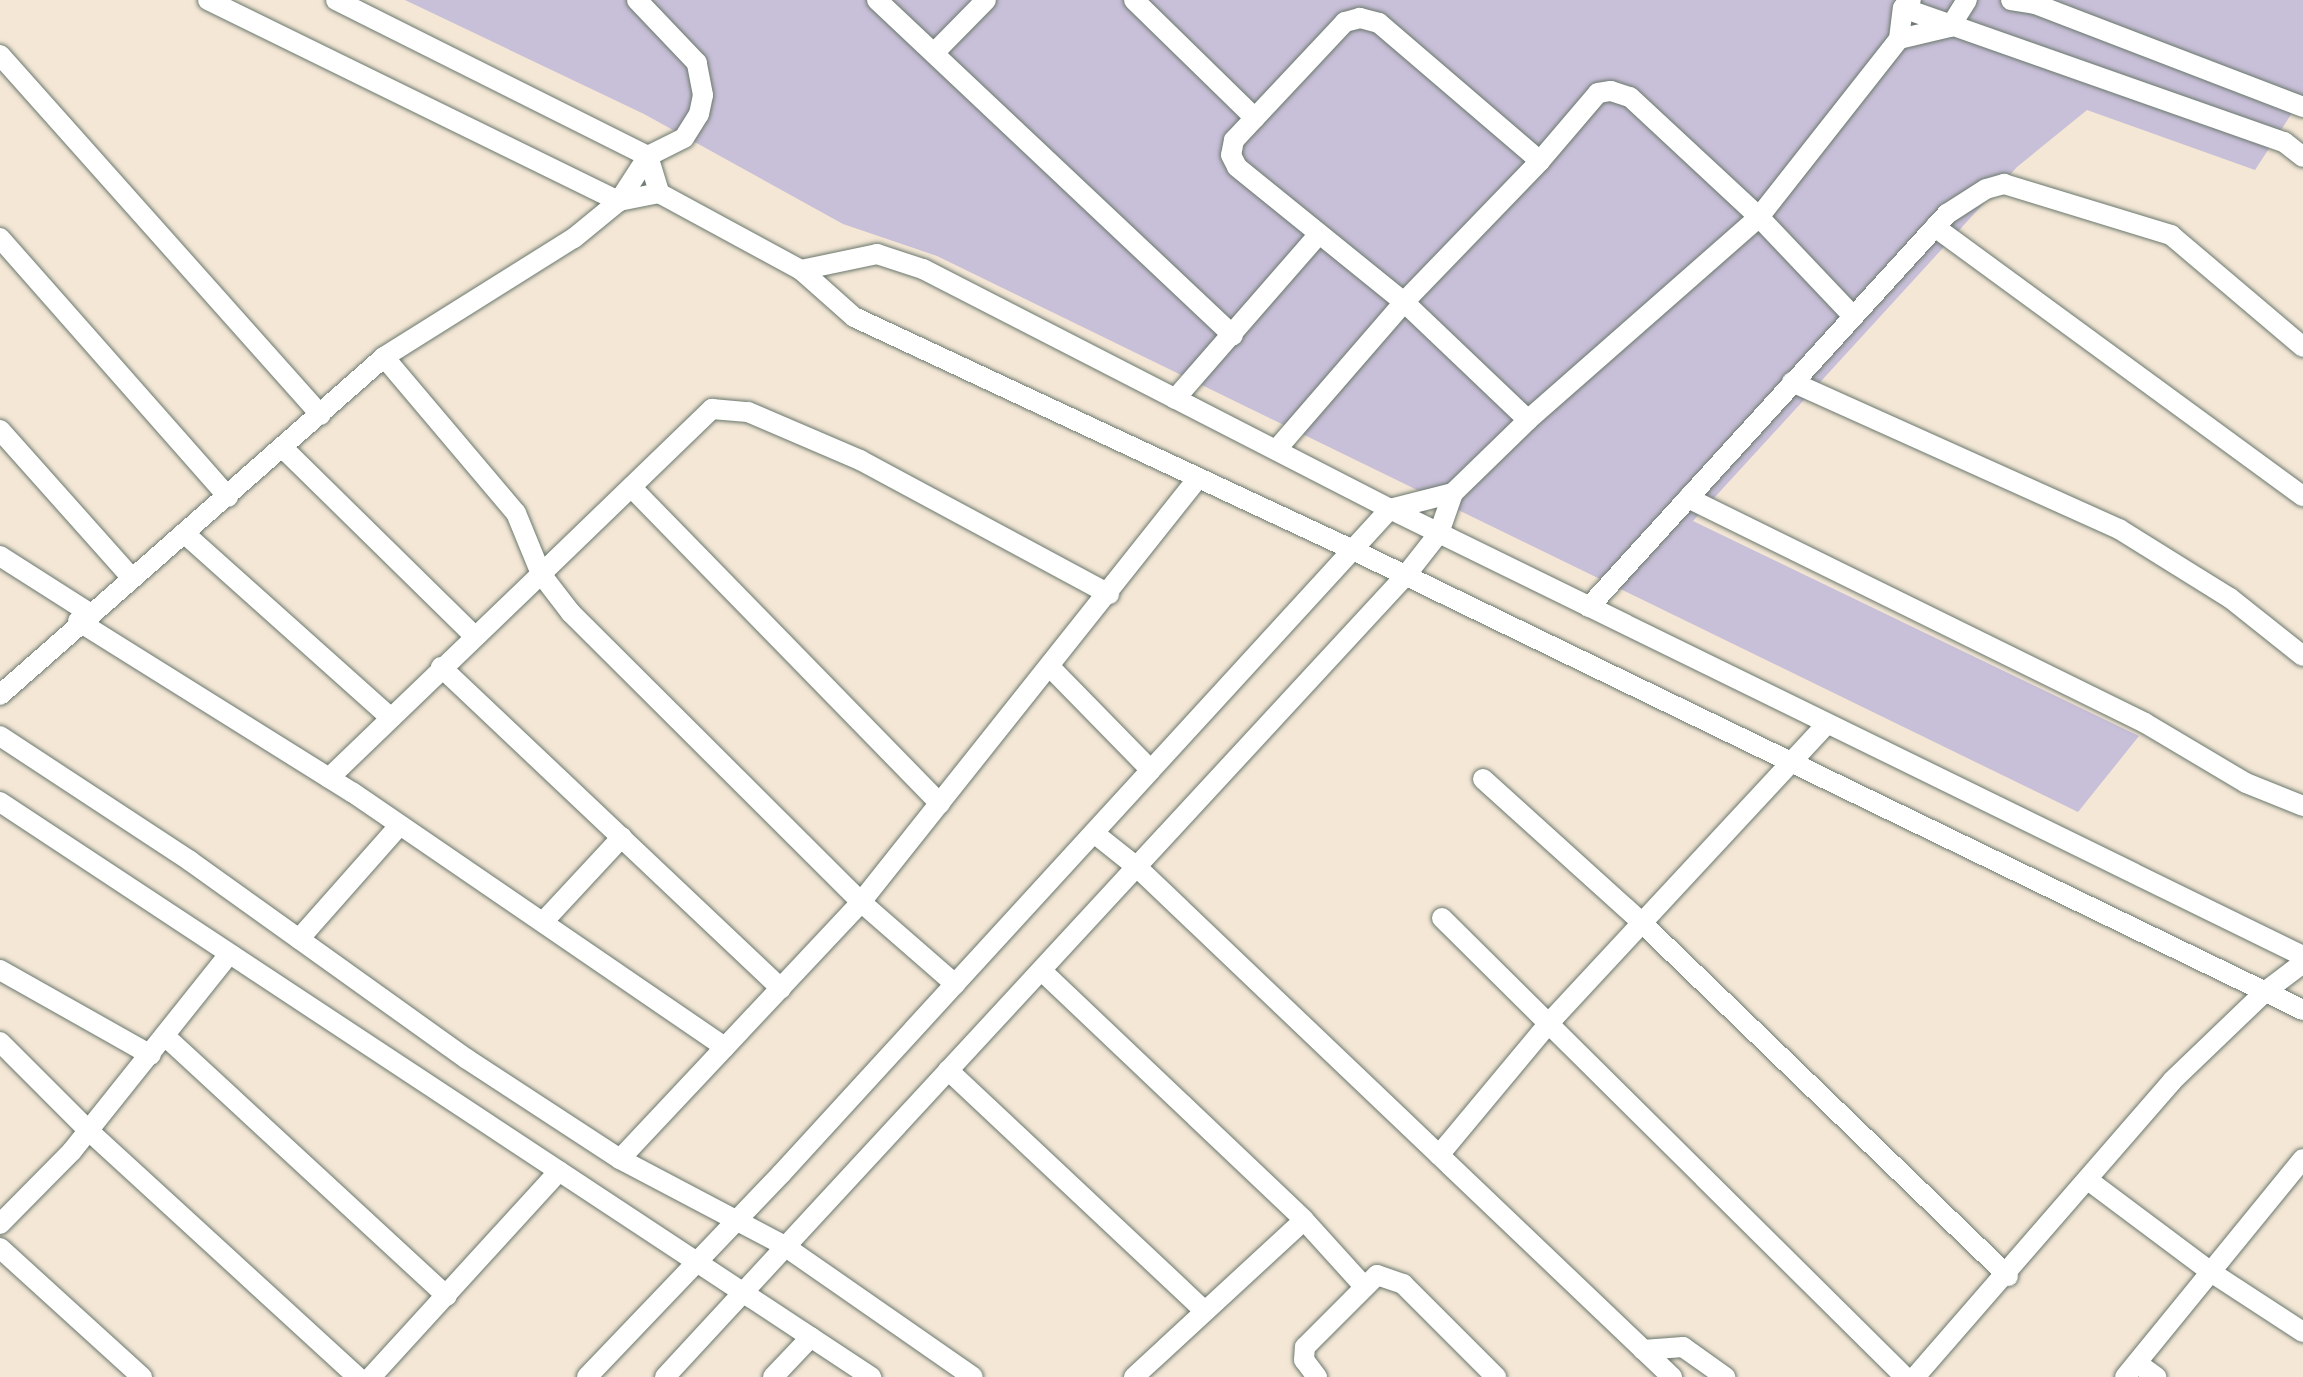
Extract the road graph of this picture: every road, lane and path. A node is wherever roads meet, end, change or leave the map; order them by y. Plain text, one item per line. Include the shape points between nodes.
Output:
1 (208, 0) edge
2 (336, 0) edge
3 (637, 0) edge
4 (877, 0) edge
5 (986, 0) edge
6 (1134, 0) edge
7 (1967, 0) edge
8 (2011, 0) edge
9 (1907, 4) edge
10 (1950, 27) junction
11 (1899, 39) junction
12 (934, 53) junction
13 (0, 55) edge
14 (2303, 107) edge
15 (1255, 118) junction
16 (648, 156) junction
17 (2303, 157) edge
18 (1540, 161) junction
19 (659, 193) junction
20 (619, 201) junction
21 (1759, 217) junction
22 (1935, 227) junction
23 (1319, 234) junction
24 (0, 238) edge
25 (801, 270) junction
26 (1404, 302) junction
27 (1853, 316) junction
28 (1233, 335) junction
29 (2303, 347) edge
30 (384, 357) junction
31 (1792, 382) junction
32 (1175, 399) junction
33 (321, 415) junction
34 (1528, 420) junction
35 (0, 430) edge
36 (284, 449) junction
37 (1276, 450) junction
38 (1198, 478) junction
39 (632, 488) junction
40 (1453, 493) junction
41 (2303, 496) edge
42 (228, 497) junction
43 (1688, 498) junction
44 (1390, 509) junction
45 (184, 533) junction
46 (1439, 533) junction
47 (1353, 550) junction
48 (0, 556) edge
49 (541, 574) junction
50 (1406, 575) junction
51 (131, 577) junction
52 (1109, 594) junction
53 (1589, 607) junction
54 (83, 617) junction
55 (473, 635) junction
56 (2303, 656) edge
57 (441, 667) junction
58 (1050, 667) junction
59 (0, 695) edge
60 (390, 717) junction
61 (1826, 725) junction
62 (0, 736) edge
63 (1787, 763) junction
64 (1151, 770) junction
65 (329, 778) junction
66 (1483, 779) dead end
67 (0, 802) edge
68 (940, 804) junction
69 (2303, 806) edge
70 (400, 825) junction
71 (1094, 833) junction
72 (622, 837) junction
73 (1138, 868) junction
74 (861, 902) junction
75 (1442, 918) dead end
76 (543, 922) junction
77 (1641, 922) junction
78 (299, 939) junction
79 (229, 954) junction
80 (2303, 956) edge
81 (2303, 963) edge
82 (0, 970) edge
83 (1042, 971) junction
84 (955, 984) junction
85 (781, 988) junction
86 (2266, 991) junction
87 (2303, 1010) edge
88 (1548, 1024) junction
89 (166, 1037) junction
90 (0, 1042) edge
91 (725, 1047) junction
92 (151, 1055) junction
93 (948, 1070) junction
94 (89, 1131) junction
95 (1439, 1155) junction
96 (620, 1159) junction
97 (2300, 1169) edge
98 (559, 1171) junction
99 (2088, 1180) junction
100 (737, 1219) junction
101 (1304, 1220) junction
102 (0, 1224) edge
103 (783, 1245) junction
104 (0, 1248) edge
105 (697, 1262) junction
106 (2211, 1272) junction
107 (2008, 1276) junction
108 (1363, 1285) junction
109 (745, 1293) junction
110 (447, 1296) junction
111 (1205, 1311) junction
112 (2303, 1332) edge
113 (811, 1337) junction
114 (1643, 1350) junction
115 (2131, 1370) edge
116 (142, 1377) edge
117 (357, 1377) edge
118 (371, 1377) edge
119 (587, 1377) edge
120 (665, 1377) edge
121 (773, 1377) edge
122 (871, 1377) edge
123 (973, 1377) edge
124 (1134, 1377) edge
125 (1317, 1377) edge
126 (1496, 1377) edge
127 (1672, 1377) edge
128 (1725, 1377) edge
129 (1905, 1377) edge
130 (1915, 1377) edge
131 (2156, 1377) edge

1 - 20 street
2 - 16 street
3 - 16 street via 697,63 703,81 699,114 684,138
4 - 12 street
5 - 12 street
6 - 15 street
7 - 10 street
8 - 14 street via 2035,4
9 - 10 street
9 - 11 street
10 - 11 street
10 - 17 street via 2284,142
11 - 21 street
12 - 28 street
13 - 33 street
15 - 18 street via 1345,22 1360,18 1379,23
15 - 23 street via 1234,140 1231,155 1237,167
16 - 19 street
16 - 20 street
18 - 21 street via 1598,93 1611,91 1630,97
18 - 26 street
19 - 20 street
19 - 25 street
20 - 30 street via 574,238
21 - 27 street
21 - 34 street
22 - 27 street
22 - 29 street via 1967,197 2004,184 2171,235
22 - 41 street
23 - 26 street
23 - 28 street
24 - 42 street
25 - 32 street via 877,254 923,269
25 - 38 street via 854,317
26 - 34 street
26 - 37 street
27 - 31 street
28 - 32 street
30 - 33 street
30 - 49 street via 516,513
31 - 43 street
31 - 56 street via 2119,529 2230,598
32 - 37 street
33 - 36 street
34 - 40 street
35 - 51 street
36 - 42 street
36 - 55 street
37 - 44 street
38 - 47 street
38 - 52 street
39 - 49 street
39 - 52 street via 696,419 712,409 748,412 860,460
39 - 68 street
40 - 44 street
40 - 46 street
42 - 45 street
43 - 53 street
43 - 69 street via 2145,723 2246,783
44 - 46 street
44 - 47 street
45 - 51 street
45 - 60 street
46 - 50 street
46 - 53 street
47 - 50 street
47 - 64 street
48 - 54 street
49 - 55 street
49 - 74 street via 571,613
50 - 63 street
50 - 73 street
51 - 54 street
52 - 58 street
53 - 61 street
54 - 59 street
54 - 65 street
55 - 57 street
57 - 60 street
57 - 72 street
58 - 64 street
58 - 68 street
60 - 65 street
61 - 63 street
61 - 80 street
62 - 78 street
63 - 77 street
63 - 86 street
64 - 71 street
65 - 70 street
66 - 77 street
67 - 79 street
68 - 74 street
70 - 76 street
70 - 78 street
71 - 73 street
71 - 84 street
72 - 76 street
72 - 85 street
73 - 83 street
73 - 95 street
74 - 84 street
74 - 85 street
75 - 88 street
76 - 91 street
77 - 88 street
77 - 107 street
78 - 96 street
79 - 89 street
79 - 98 street
81 - 86 street
82 - 92 street
83 - 93 street
83 - 101 street
84 - 100 street
85 - 91 street
86 - 87 street
86 - 99 street via 2172,1081
88 - 95 street
88 - 129 street
89 - 92 street
89 - 110 street
90 - 94 street
91 - 96 street
92 - 94 street
93 - 103 street
93 - 111 street
94 - 102 street
94 - 117 street
95 - 114 street
96 - 100 street
97 - 106 street
98 - 105 street
98 - 110 street
99 - 106 street
99 - 107 street
100 - 103 street
100 - 105 street
101 - 108 street
101 - 111 street
103 - 109 street
103 - 123 street
104 - 116 street
105 - 109 street
105 - 119 street
106 - 112 street
106 - 115 street
107 - 130 street
108 - 125 street via 1305,1347 1304,1360
108 - 126 street via 1377,1275 1395,1278
109 - 113 street
109 - 120 street
110 - 118 street
111 - 124 street
113 - 121 street
113 - 122 street
114 - 127 street
114 - 128 street via 1683,1347
115 - 131 street

